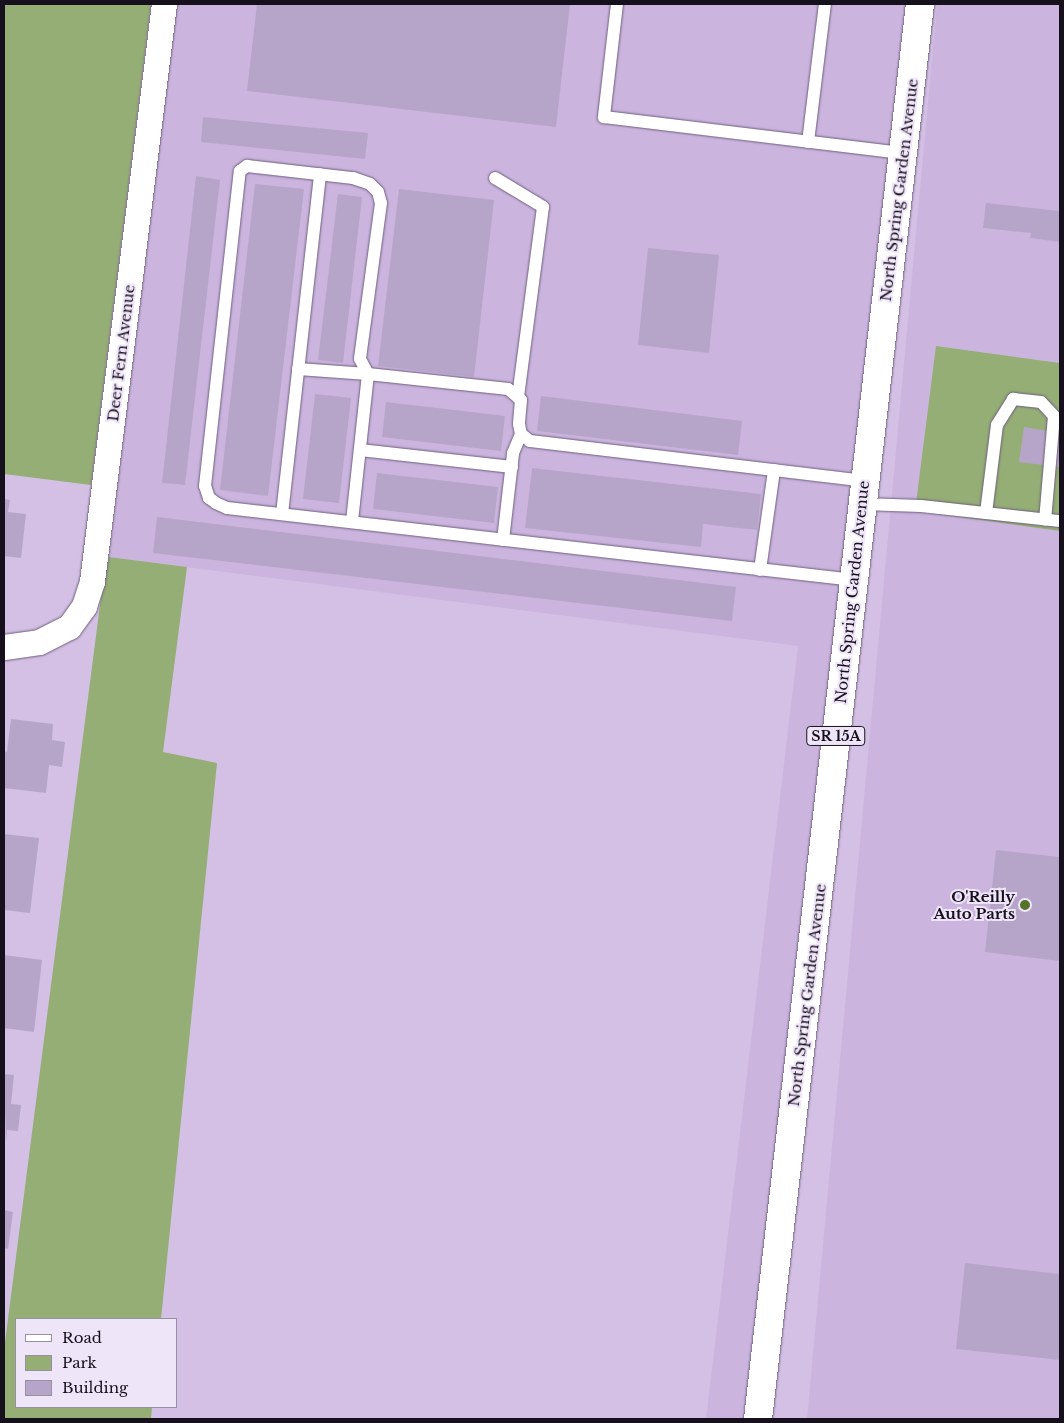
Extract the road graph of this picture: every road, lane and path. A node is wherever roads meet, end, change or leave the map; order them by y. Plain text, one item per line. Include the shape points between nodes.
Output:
1 (164, 4) edge
2 (617, 4) edge
3 (825, 4) edge
4 (920, 4) edge
5 (808, 142) junction
6 (902, 153) junction
7 (320, 174) junction
8 (495, 178) dead end
9 (298, 369) junction
10 (368, 374) junction
11 (518, 396) junction
12 (521, 434) junction
13 (360, 450) junction
14 (512, 468) junction
15 (774, 470) junction
16 (864, 492) junction
17 (986, 513) junction
18 (282, 514) junction
19 (1045, 520) junction
20 (1060, 521) edge
21 (352, 522) junction
22 (503, 540) junction
23 (760, 570) junction
24 (854, 580) junction
25 (4, 647) edge
26 (758, 1419) edge

1 - 25 street, Deer Fern Avenue via 92,581 84,606 70,627 38,642
2 - 5 lane via 604,118
3 - 5 lane
4 - 6 highway, North Spring Garden Avenue / SR 15A
5 - 6 lane
6 - 16 highway, North Spring Garden Avenue / SR 15A
7 - 9 lane
7 - 10 lane via 354,178 370,184 378,192 380,203 360,360
7 - 18 lane via 247,166 240,171 237,180 204,486 209,498 227,508
8 - 11 lane via 543,207
9 - 10 lane
9 - 18 lane
10 - 11 lane via 508,389
10 - 13 lane
11 - 12 lane via 521,400
12 - 14 lane
12 - 15 lane via 530,441
13 - 14 lane
13 - 21 lane
14 - 22 lane
15 - 16 lane
15 - 23 lane
16 - 17 lane via 921,506
16 - 24 highway, North Spring Garden Avenue / SR 15A
17 - 19 lane
17 - 19 lane via 996,425 1014,400 1042,402 1054,416
18 - 21 lane
19 - 20 lane
21 - 22 lane
22 - 23 lane
23 - 24 lane
24 - 26 highway, North Spring Garden Avenue / SR 15A

